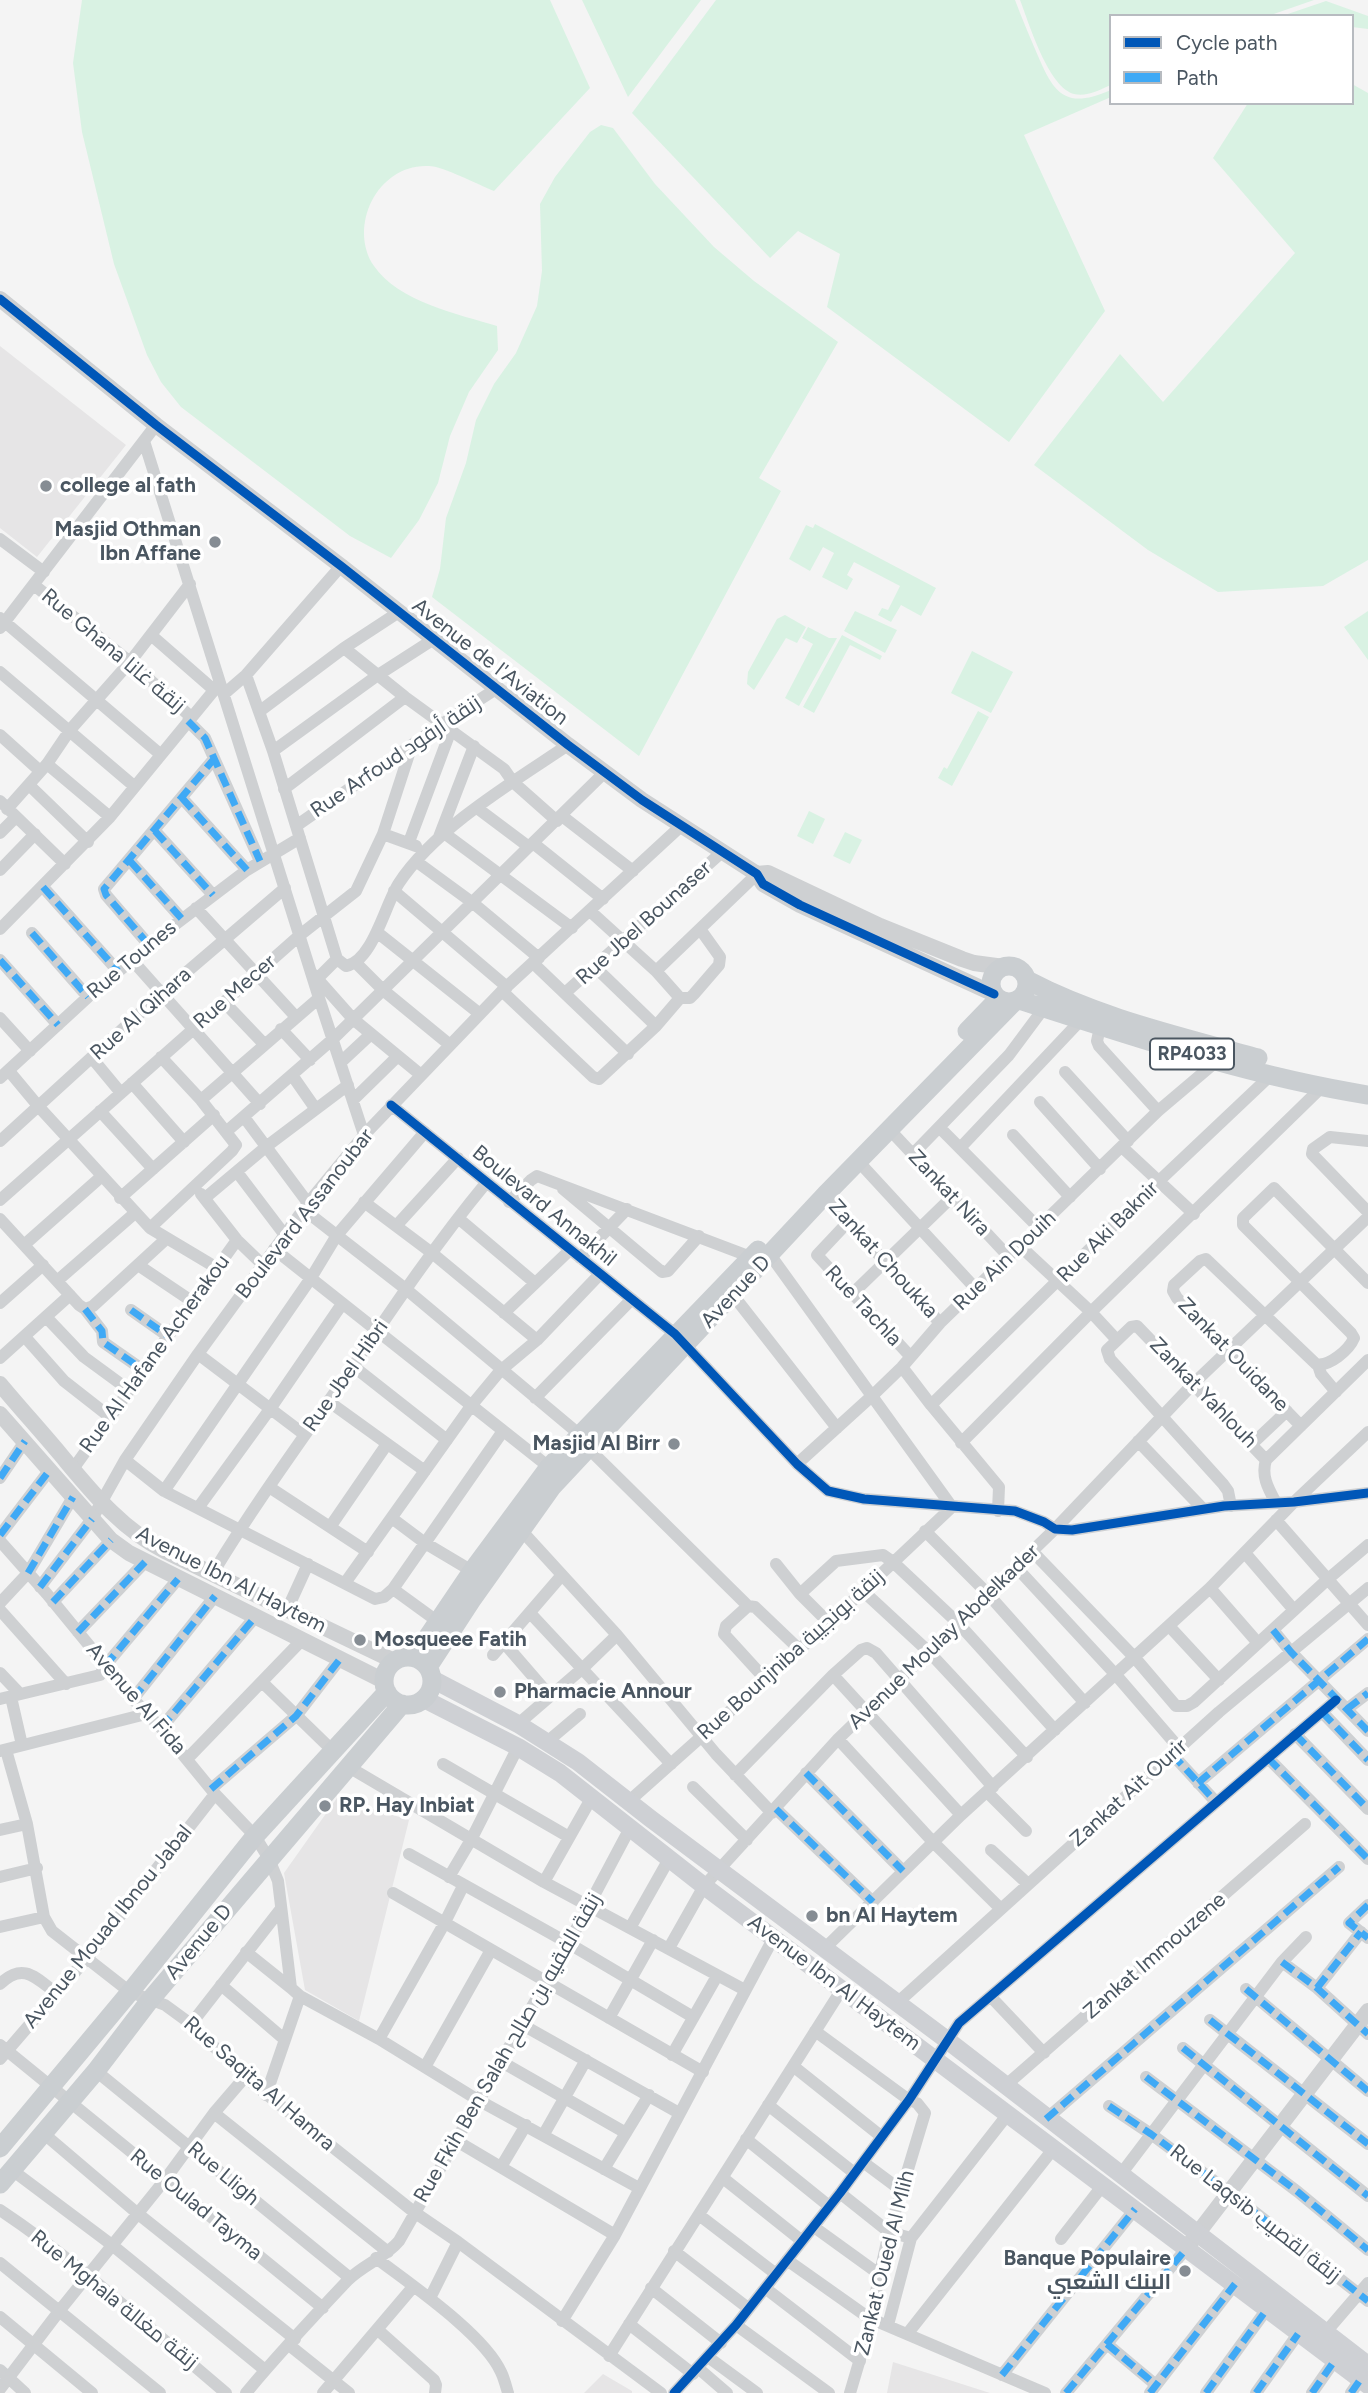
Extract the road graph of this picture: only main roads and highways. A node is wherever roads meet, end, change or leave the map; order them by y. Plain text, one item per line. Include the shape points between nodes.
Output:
1 (1027, 980) junction
2 (1006, 999) junction
3 (1368, 1082) edge
4 (1368, 1095) edge
5 (761, 1256) junction
6 (680, 1340) junction
7 (584, 1441) junction
8 (425, 1668) junction
9 (391, 1692) junction
10 (424, 1699) junction
11 (0, 2148) edge
12 (6, 2177) edge
13 (1362, 2381) edge

1 - 2 main road via 1026,991
1 - 2 main road, RP4033 via 1016,967 999,969 991,989
1 - 3 main road, RP4033 via 1077,1004 1143,1026 1275,1063
2 - 4 main road, Avenue de l'Aviation / RP4033 via 1270,1076
2 - 5 main road, Avenue D
2 - 5 main road, Avenue D via 889,1129
5 - 6 main road, Avenue D
5 - 6 main road, Avenue D via 733,1295
6 - 7 main road, Avenue D
7 - 8 main road, Avenue D
7 - 8 main road, Avenue D via 549,1467 472,1571 437,1621
8 - 9 main road via 407,1657 394,1661 386,1673
8 - 10 main road via 429,1693
8 - 13 main road, Avenue Ibn Al Haytem via 548,1741 947,2040 1325,2333
9 - 10 main road via 418,1703
9 - 11 main road, Avenue D via 255,1836
9 - 12 main road, Avenue D via 347,1766
10 - 13 main road, Avenue Ibn Al Haytem via 560,1773

